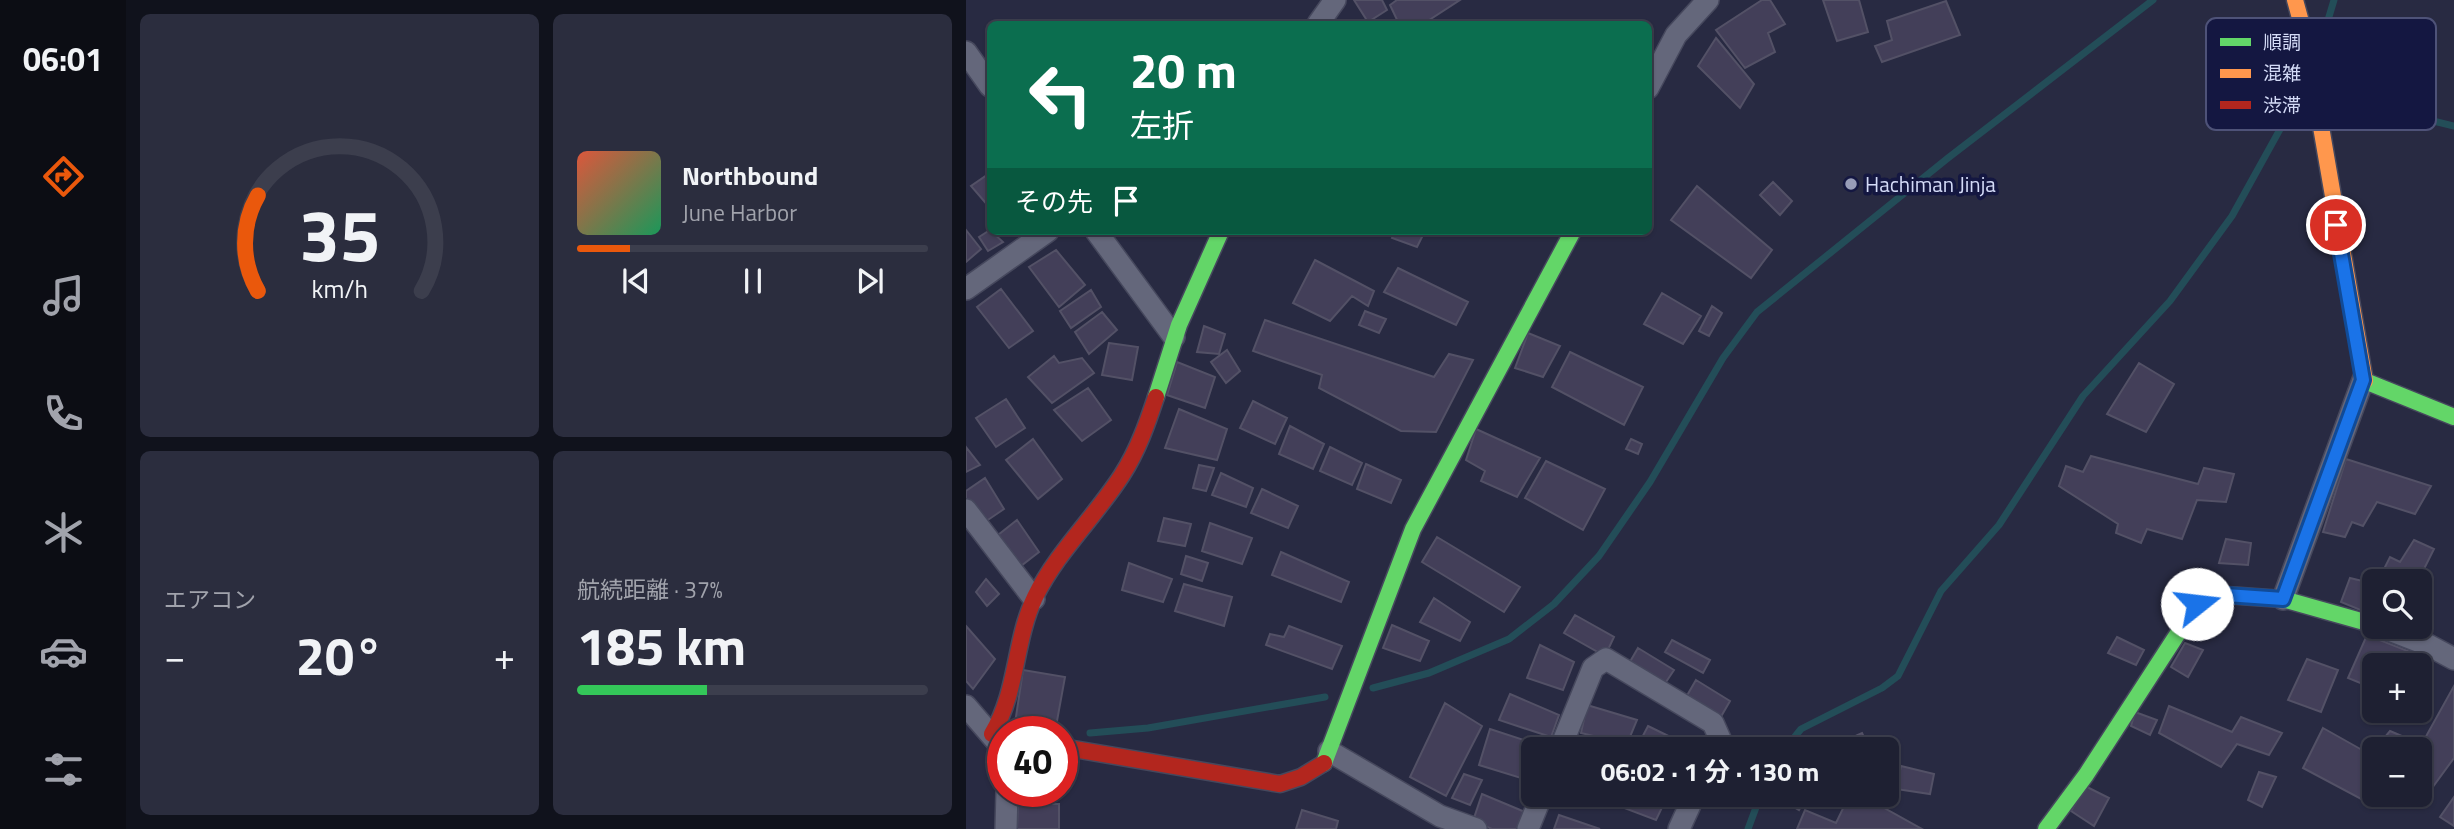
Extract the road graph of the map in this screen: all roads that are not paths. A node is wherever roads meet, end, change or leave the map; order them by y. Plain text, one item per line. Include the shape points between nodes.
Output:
1 (1335, 0) edge
2 (1708, 0) edge
3 (2295, 0) edge
4 (2300, 18) edge
5 (1320, 21) edge
6 (966, 52) edge
7 (1652, 80) edge
8 (987, 82) edge
9 (2321, 130) edge
10 (1042, 235) edge
11 (1099, 235) edge
12 (1219, 235) edge
13 (1571, 235) edge
14 (966, 289) edge
15 (1174, 338) junction
16 (2363, 380) junction
17 (2454, 417) edge
18 (966, 510) edge
19 (1034, 599) junction
20 (2283, 599) junction
21 (2362, 622) edge
22 (2412, 639) edge
23 (2454, 659) edge
24 (966, 706) edge
25 (1004, 716) edge
26 (987, 728) edge
27 (1565, 737) edge
28 (1719, 737) edge
29 (1078, 750) edge
30 (1329, 751) junction
31 (1007, 807) edge
32 (1537, 807) edge
33 (1689, 807) edge
34 (1006, 829) edge
35 (1476, 829) edge
36 (1528, 829) edge
37 (1679, 829) edge
38 (2046, 829) edge

1 - 5 street
2 - 7 street via 1676,35
3 - 4 street
6 - 8 street
9 - 16 street
10 - 14 street
11 - 15 street
12 - 15 street
13 - 30 street via 1413,529
15 - 19 street via 1136,451
16 - 17 street
16 - 20 street
18 - 19 street
19 - 25 street via 1020,640
20 - 21 street
20 - 38 street via 2212,594 2197,604
22 - 23 street
24 - 26 street
27 - 28 street via 1593,668 1606,659 1713,723
29 - 30 street via 1280,783 1325,763
30 - 35 street via 1440,816
31 - 34 street
32 - 36 street
33 - 37 street

